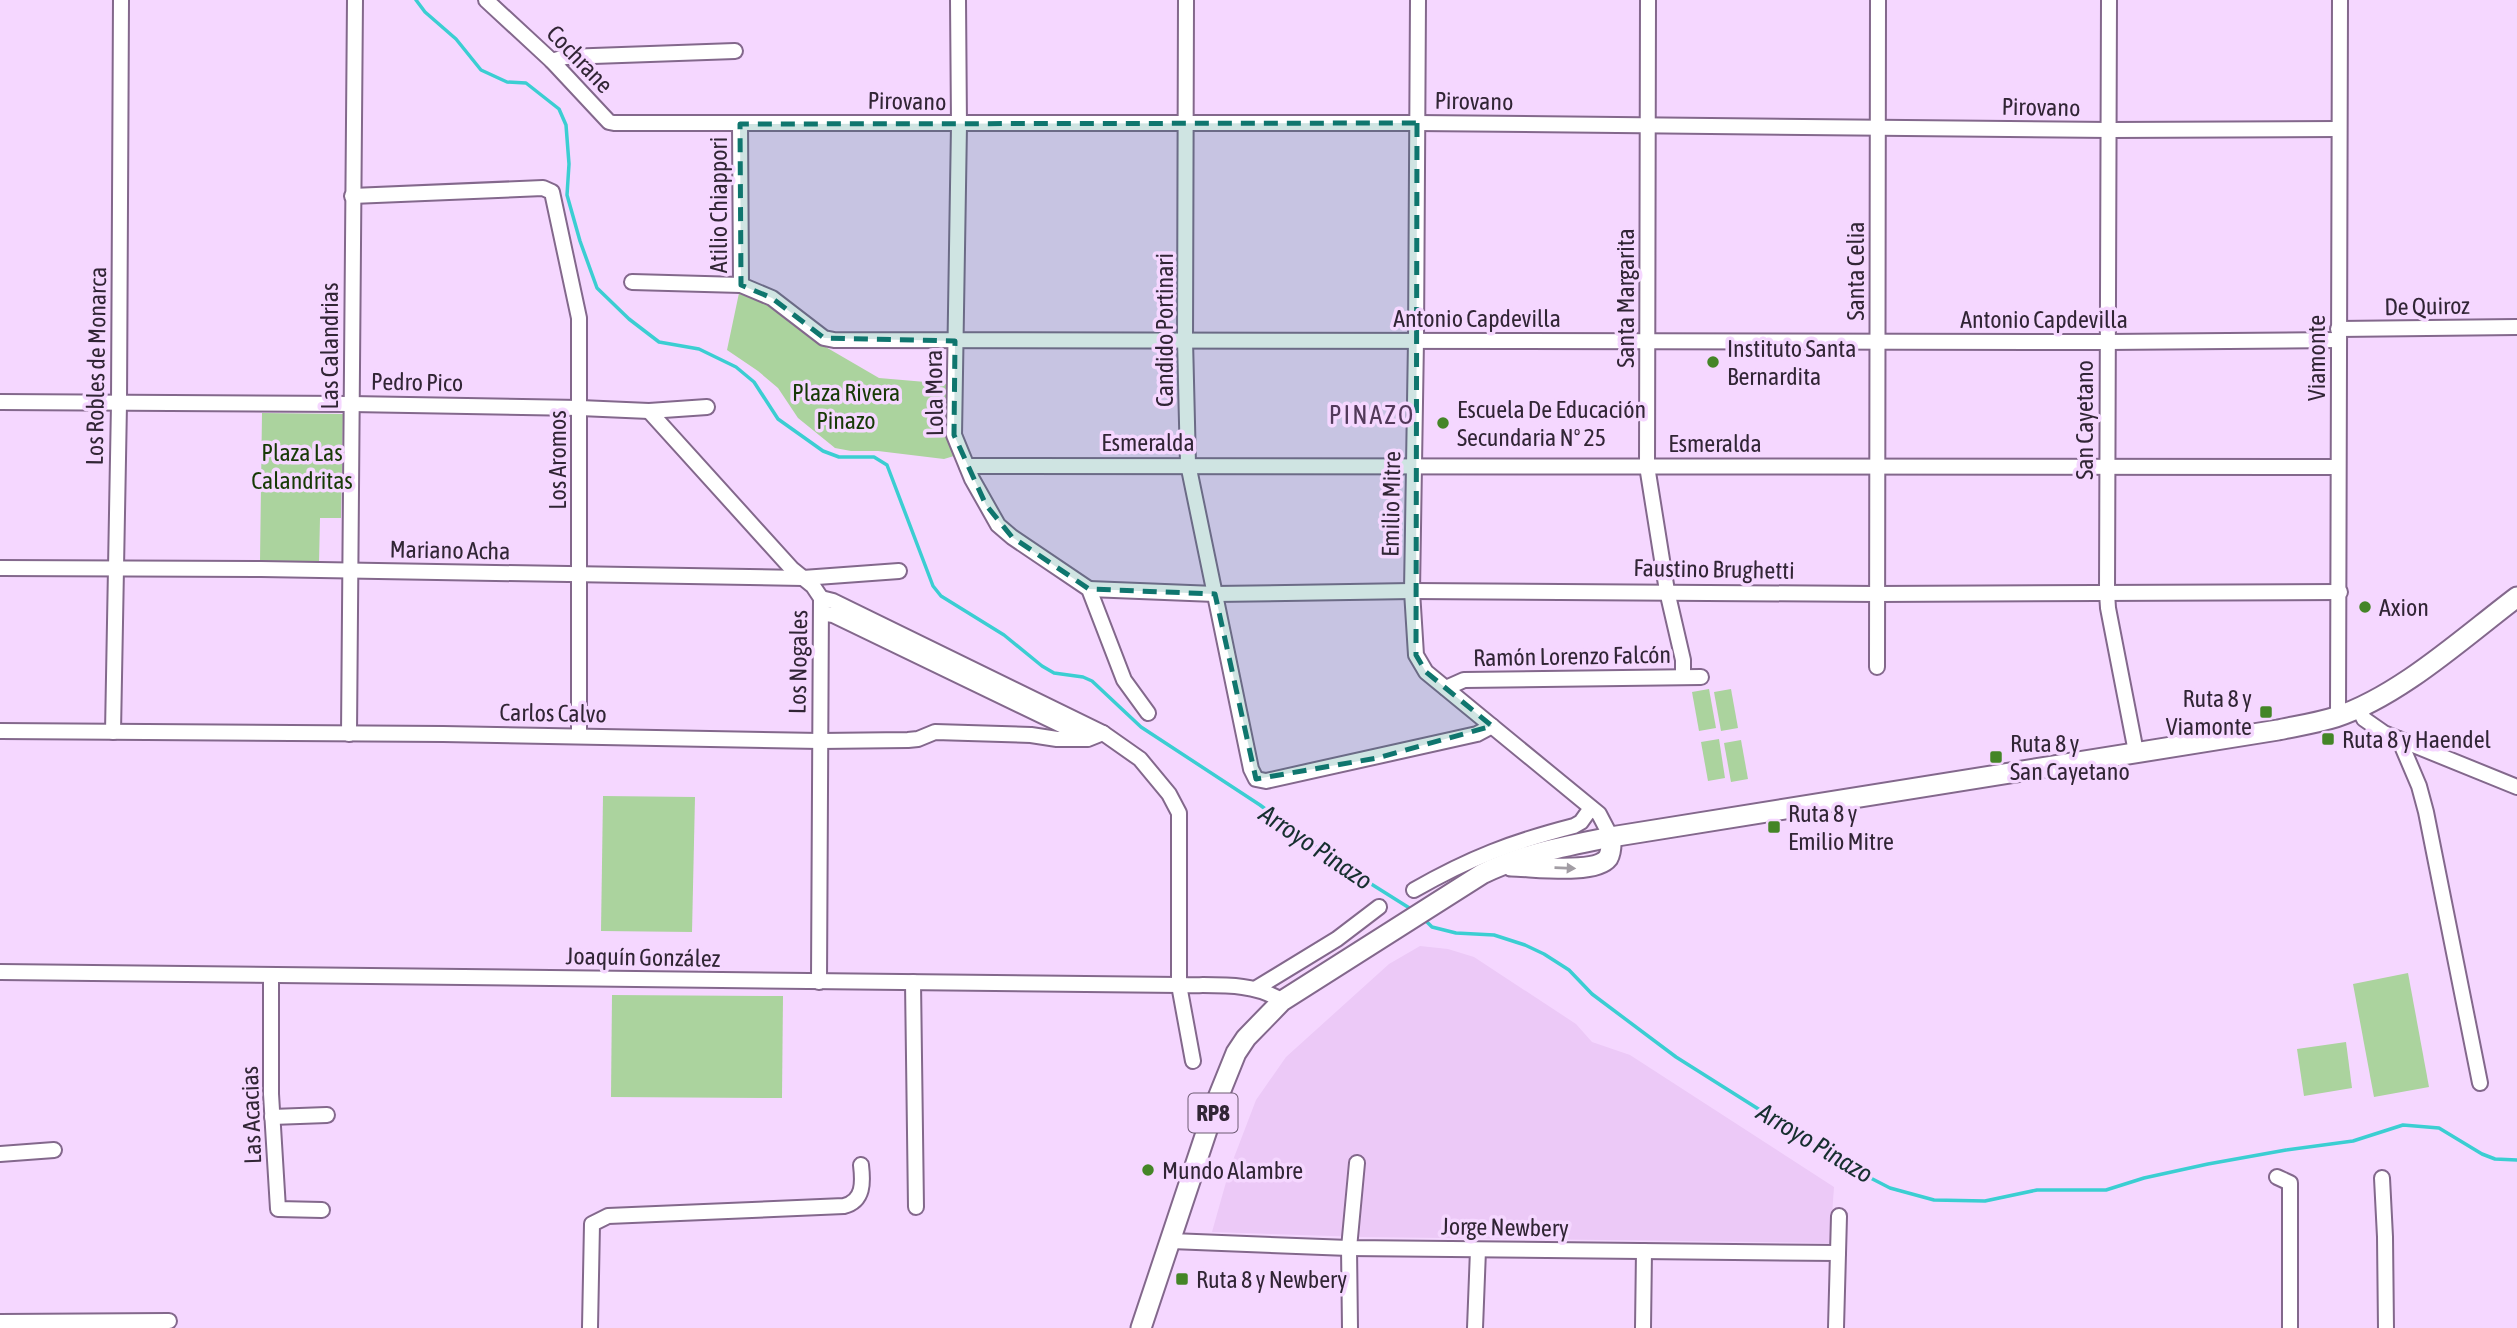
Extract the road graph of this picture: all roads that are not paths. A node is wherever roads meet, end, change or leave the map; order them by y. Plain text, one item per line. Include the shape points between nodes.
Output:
1 (121, 0) edge
2 (355, 0) edge
3 (486, 0) edge
4 (958, 0) edge
5 (1186, 0) edge
6 (1418, 0) edge
7 (1648, 0) edge
8 (1878, 0) edge
9 (2109, 0) edge
10 (2340, 0) edge
11 (735, 51) dead end
12 (552, 61) junction
13 (609, 122) joint
14 (1417, 123) junction
15 (740, 124) junction
16 (1187, 124) junction
17 (959, 125) junction
18 (1648, 126) junction
19 (1877, 127) junction
20 (2339, 129) junction
21 (2110, 130) junction
22 (352, 196) junction
23 (632, 282) dead end
24 (741, 285) junction
25 (2517, 327) edge
26 (2339, 335) junction
27 (1185, 340) junction
28 (1416, 340) junction
29 (955, 341) junction
30 (1648, 341) junction
31 (1878, 342) junction
32 (2107, 342) junction
33 (0, 402) edge
34 (119, 404) junction
35 (351, 404) junction
36 (706, 407) dead end
37 (580, 408) junction
38 (649, 411) junction
39 (1188, 464) junction
40 (1414, 464) junction
41 (1878, 465) junction
42 (967, 466) junction
43 (1647, 467) junction
44 (2337, 467) junction
45 (2107, 468) junction
46 (0, 568) edge
47 (116, 569) junction
48 (349, 571) junction
49 (899, 571) dead end
50 (580, 575) junction
51 (803, 578) junction
52 (1089, 589) junction
53 (1412, 591) junction
54 (1667, 591) junction
55 (2340, 592) junction
56 (2108, 593) junction
57 (1215, 594) junction
58 (1876, 594) junction
59 (2517, 597) edge
60 (821, 606) junction
61 (1877, 667) dead end
62 (1683, 677) junction
63 (1701, 677) dead end
64 (1446, 688) junction
65 (2358, 707) junction
66 (1148, 713) dead end
67 (2338, 716) junction
68 (1492, 726) junction
69 (0, 731) edge
70 (113, 732) junction
71 (1103, 733) junction
72 (349, 734) junction
73 (579, 736) junction
74 (1088, 738) junction
75 (2399, 740) junction
76 (820, 741) junction
77 (2136, 752) junction
78 (2517, 787) edge
79 (1591, 808) junction
80 (1611, 836) junction
81 (1414, 890) dead end
82 (1379, 907) dead end
83 (0, 972) edge
84 (271, 975) junction
85 (819, 982) junction
86 (913, 982) junction
87 (1180, 985) junction
88 (1255, 989) junction
89 (1282, 1001) junction
90 (1193, 1061) dead end
91 (2480, 1083) dead end
92 (327, 1115) dead end
93 (272, 1117) junction
94 (54, 1150) dead end
95 (0, 1154) edge
96 (1357, 1163) dead end
97 (861, 1165) dead end
98 (2277, 1177) dead end
99 (2382, 1178) dead end
100 (916, 1207) dead end
101 (322, 1210) dead end
102 (1839, 1216) dead end
103 (1171, 1241) junction
104 (1349, 1248) junction
105 (1478, 1250) junction
106 (1644, 1251) junction
107 (1838, 1253) junction
108 (169, 1321) dead end
109 (0, 1322) edge
110 (590, 1328) edge
111 (1141, 1328) edge
112 (1154, 1328) edge
113 (1350, 1328) edge
114 (1475, 1328) edge
115 (1643, 1328) edge
116 (1836, 1328) edge
117 (2290, 1328) edge
118 (2386, 1328) edge

1 - 34 street, Los Robles de Monarca
2 - 22 street, Las Calandrias
3 - 12 street, Cochrane
4 - 17 street, Lola Mora
5 - 16 street, Candido Portinari
6 - 14 street, Emilio Mitre
7 - 18 street, Santa Margarita
8 - 19 street, Santa Celia
9 - 21 street, San Cayetano
10 - 20 street, Viamonte
11 - 12 street
12 - 13 street, Cochrane
13 - 15 street, Pirovano
14 - 16 street, Pirovano
14 - 18 street, Pirovano
14 - 28 street, Emilio Mitre
15 - 17 street, Pirovano
15 - 24 street, Atilio Chiappori
16 - 17 street, Pirovano
16 - 27 street, Candido Portinari
17 - 29 street, Lola Mora
18 - 19 street, Pirovano
18 - 30 street, Santa Margarita
19 - 21 street, Pirovano
19 - 31 street, Santa Celia
20 - 21 street, Pirovano
20 - 26 street, Viamonte
21 - 32 street, San Cayetano
22 - 35 street, Las Calandrias
22 - 37 street, Los Aromos via 552,192 579,318
23 - 24 street, Antonio Capdevilla
24 - 29 street, Antonio Capdevilla via 772,298 824,338
25 - 26 street, De Quiroz
26 - 32 street, Antonio Capdevilla
26 - 44 street, Viamonte
27 - 28 street, Antonio Capdevilla
27 - 29 street, Antonio Capdevilla
27 - 39 street, Candido Portinari
28 - 30 street, Antonio Capdevilla
28 - 40 street, Emilio Mitre
29 - 42 street, Lola Mora via 954,435
30 - 31 street, Antonio Capdevilla
30 - 43 street, Santa Margarita
31 - 32 street, Antonio Capdevilla
31 - 41 street, Santa Celia
32 - 45 street, San Cayetano
33 - 34 street, Pedro Pico
34 - 35 street, Pedro Pico
34 - 47 street, Los Robles de Monarca
35 - 37 street, Pedro Pico
35 - 48 street, Las Calandrias
36 - 38 street, Pedro Pico
37 - 38 street, Pedro Pico
37 - 50 street, Los Aromos
38 - 51 street, Los Nogales
39 - 40 street, Esmeralda
39 - 42 street, Esmeralda
39 - 57 street, Candido Portinari
40 - 43 street, Esmeralda
40 - 53 street, Emilio Mitre
41 - 43 street, Esmeralda
41 - 45 street, Esmeralda
41 - 58 street, Santa Celia
42 - 52 street, Lola Mora via 998,525
43 - 54 street, Santa Margarita
44 - 45 street, Esmeralda
44 - 55 street, Viamonte
45 - 56 street, San Cayetano
46 - 47 street, Mariano Acha
47 - 48 street, Mariano Acha
47 - 70 street, Los Robles de Monarca
48 - 50 street, Mariano Acha
48 - 72 street, Las Calandrias
49 - 51 street, Mariano Acha
50 - 51 street, Mariano Acha
50 - 73 street, Los Aromos
51 - 60 street, Los Nogales via 813,586
52 - 57 street, Faustino Brughetti
52 - 66 street via 1124,680
53 - 54 street, Faustino Brughetti
53 - 57 street, Faustino Brughetti
53 - 64 street, Emilio Mitre via 1416,654 1426,672
54 - 58 street, Faustino Brughetti
54 - 62 street, Santa Margarita
55 - 56 street, Faustino Brughetti
55 - 67 street, Viamonte
56 - 58 street, Faustino Brughetti
56 - 77 street, San Cayetano
57 - 68 street, Candido Portinari via 1256,779 1266,781 1377,758 1477,734
58 - 61 street, Santa Celia
59 - 65 main road via 2402,683
60 - 71 street via 833,601
60 - 74 street
60 - 76 street, Los Nogales
62 - 63 street, Ramón Lorenzo Falcón
62 - 64 street, Ramón Lorenzo Falcón via 1464,680
64 - 68 street, Emilio Mitre
65 - 67 main road
65 - 75 street via 2371,725
67 - 77 main road
68 - 79 street, Emilio Mitre
69 - 70 street, Carlos Calvo
70 - 72 street, Carlos Calvo
71 - 74 street, Carlos Calvo
71 - 87 street via 1140,760 1179,813
72 - 73 street, Carlos Calvo
73 - 76 street, Carlos Calvo
74 - 76 street, Carlos Calvo via 935,732 908,740
75 - 78 street
75 - 91 street via 2426,812
76 - 85 street, Los Nogales
77 - 80 main road
79 - 80 street, Emilio Mitre
79 - 81 street via 1574,826 1493,850
80 - 89 main road, RP8 via 1609,857 1601,864 1581,868 1498,866
82 - 88 street
83 - 84 street, Joaquín González
84 - 85 street, Joaquín González
84 - 93 street, Las Acacias
85 - 86 street, Joaquín González
86 - 87 street, Joaquín González
86 - 100 street
87 - 88 street, Joaquín González
87 - 90 street
88 - 89 street, Joaquín González
89 - 103 main road, RP8 via 1236,1053
92 - 93 street
93 - 101 street, Las Acacias via 278,1209
94 - 95 street
96 - 104 street
97 - 110 street via 861,1191 844,1206 608,1216 592,1224
98 - 117 street via 2290,1183
99 - 118 street
102 - 107 street
103 - 104 street, Jorge Newbery
103 - 111 main road, RP8
103 - 112 main road, RP8 via 1169,1276
104 - 105 street, Jorge Newbery
104 - 113 street
105 - 106 street, Jorge Newbery
105 - 114 street
106 - 107 street, Jorge Newbery
106 - 115 street
107 - 116 street
108 - 109 street

